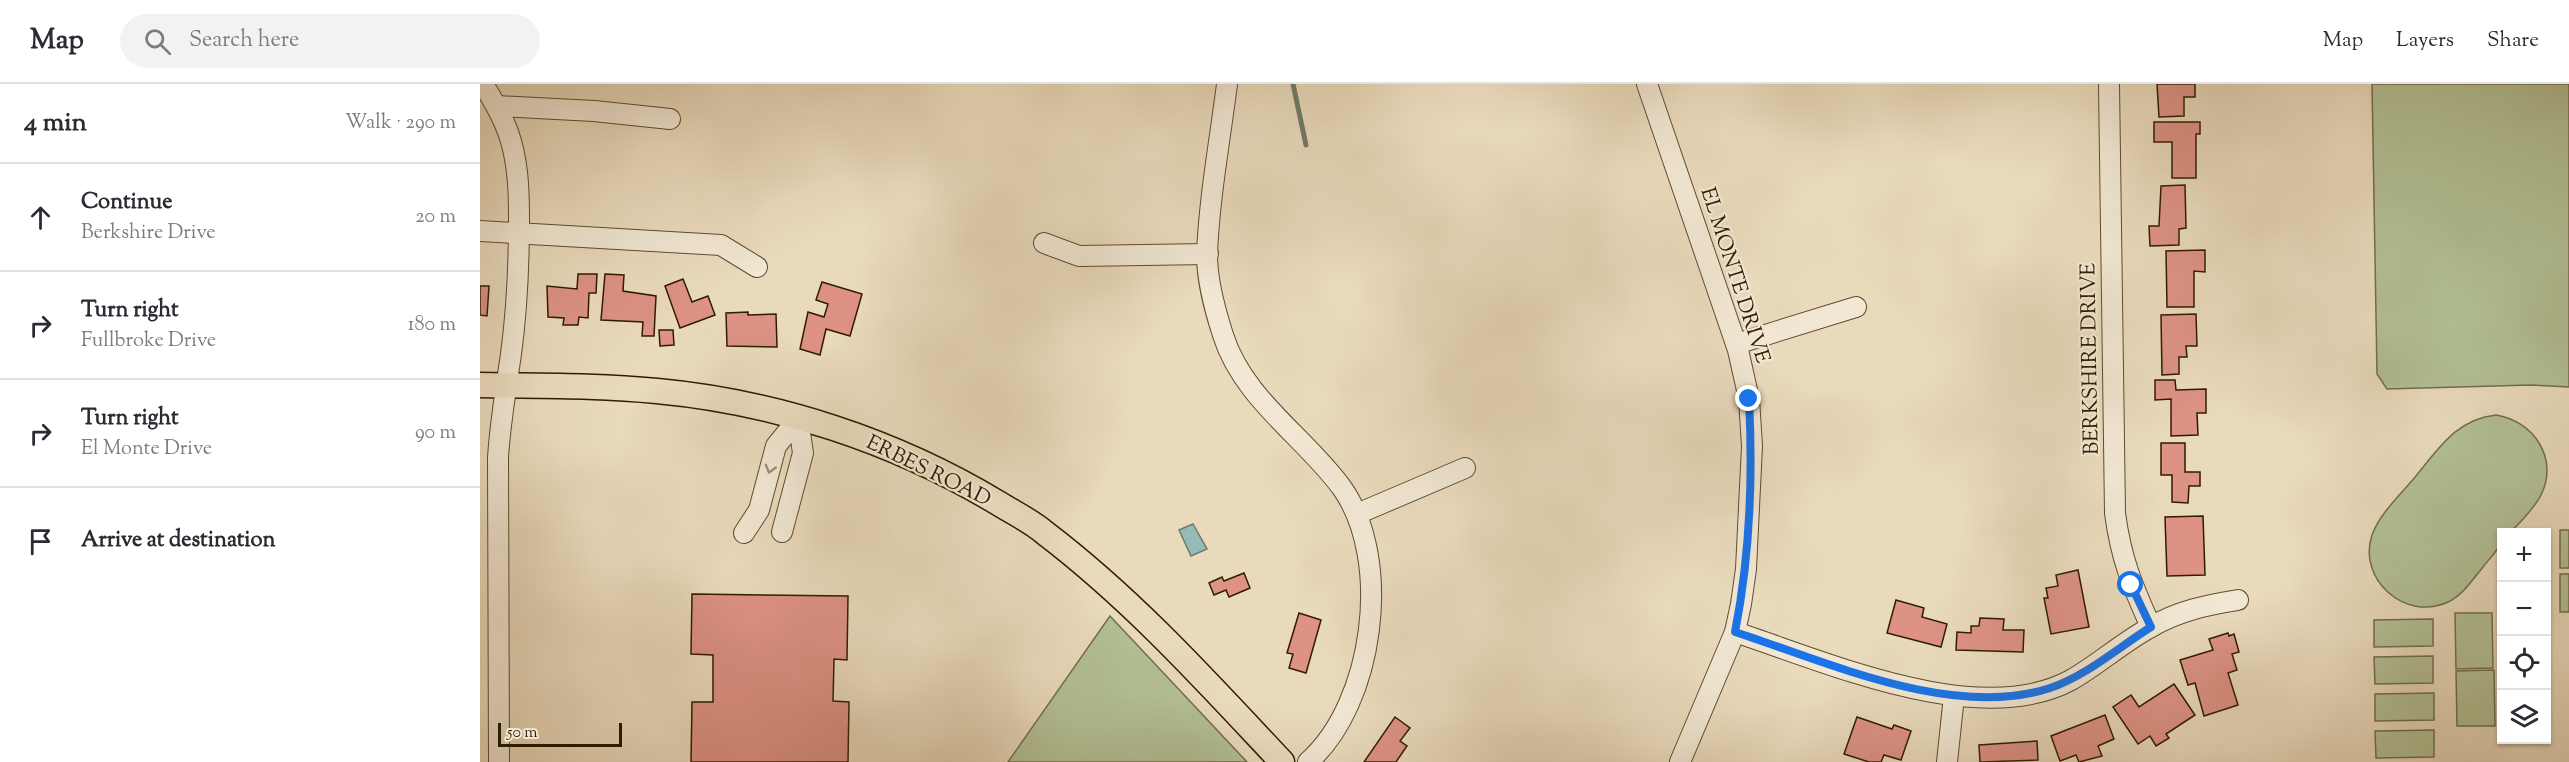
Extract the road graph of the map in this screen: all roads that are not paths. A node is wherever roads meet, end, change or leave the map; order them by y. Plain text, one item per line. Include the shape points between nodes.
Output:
1 (483, 84) edge
2 (1227, 84) edge
3 (1647, 84) edge
4 (2109, 84) edge
5 (497, 106) junction
6 (670, 119) dead end
7 (480, 231) edge
8 (519, 233) junction
9 (1044, 243) dead end
10 (1208, 254) junction
11 (757, 267) dead end
12 (1856, 307) dead end
13 (1736, 344) junction
14 (480, 385) edge
15 (505, 385) junction
16 (798, 419) junction
17 (1465, 468) dead end
18 (1357, 514) junction
19 (782, 532) dead end
20 (744, 533) dead end
21 (489, 536) edge
22 (2238, 600) dead end
23 (2151, 627) junction
24 (1735, 632) junction
25 (1953, 696) junction
26 (499, 762) edge
27 (1282, 762) edge
28 (1308, 762) edge
29 (1680, 762) edge
30 (1947, 762) edge

1 - 5 street
2 - 10 street
3 - 13 street, EL MONTE DRIVE
4 - 23 street, BERKSHIRE DRIVE via 2115,513 2131,585
5 - 6 street
5 - 8 street via 509,134 518,179
7 - 8 street
8 - 11 street via 721,245
8 - 15 street via 511,353
9 - 10 street via 1079,256
10 - 18 street via 1212,297 1224,339 1240,369 1270,411 1327,468
12 - 13 street
13 - 24 street, EL MONTE DRIVE via 1749,399 1752,446 1746,568
14 - 15 main road, ERBES ROAD
15 - 16 main road, ERBES ROAD via 657,391 738,403
15 - 21 street
16 - 19 street via 803,453
16 -> 20 street via 776,446 759,510
16 - 27 main road, ERBES ROAD via 850,432 923,463 965,483 1043,531 1167,640
17 - 18 street
18 - 28 street via 1371,589 1364,660 1337,726
21 - 26 street
22 - 23 street via 2182,612
23 - 25 street via 2070,680 2050,688 2009,697
24 - 25 street via 1912,688
24 - 29 street, EL MONTE DRIVE
25 - 30 street

